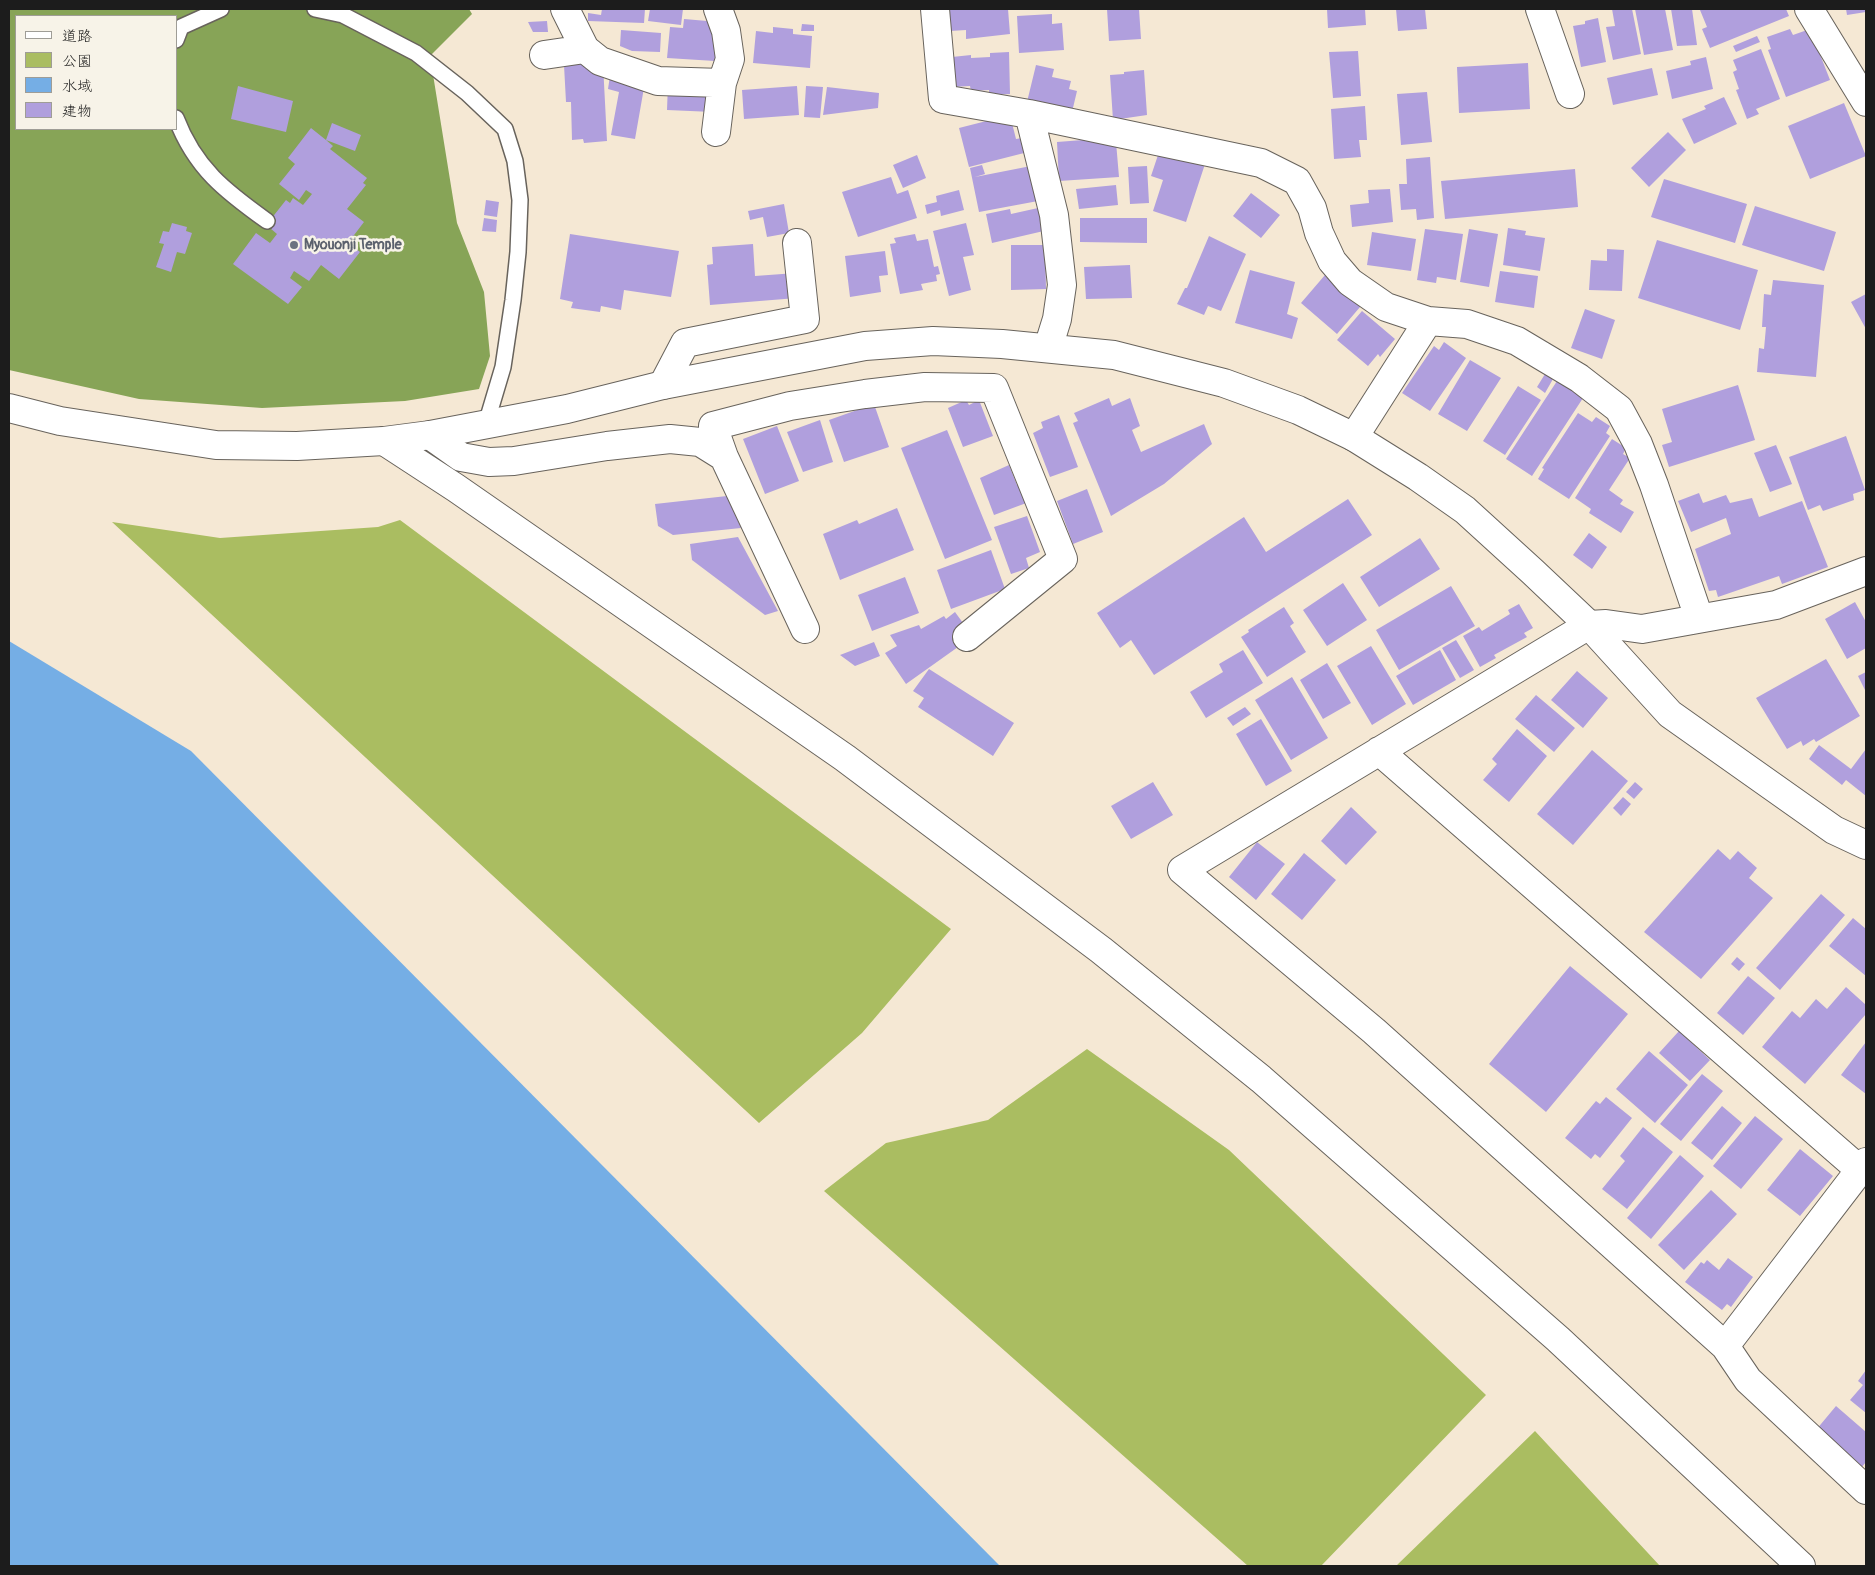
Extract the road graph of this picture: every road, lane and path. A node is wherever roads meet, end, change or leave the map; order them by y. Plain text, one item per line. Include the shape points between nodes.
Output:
1 (221, 9) edge
2 (315, 9) edge
3 (565, 9) edge
4 (718, 9) edge
5 (935, 9) edge
6 (1540, 9) edge
7 (1809, 9) edge
8 (178, 36) edge
9 (585, 49) junction
10 (544, 54) dead end
11 (722, 83) junction
12 (1570, 94) dead end
13 (1866, 102) edge
14 (1029, 114) junction
15 (178, 123) edge
16 (716, 132) dead end
17 (267, 221) dead end
18 (797, 243) dead end
19 (1428, 322) junction
20 (1048, 348) junction
21 (663, 385) junction
22 (9, 408) edge
23 (486, 424) junction
24 (430, 435) junction
25 (1354, 437) junction
26 (384, 441) junction
27 (724, 457) junction
28 (1866, 571) edge
29 (1699, 618) junction
30 (1589, 626) junction
31 (804, 628) dead end
32 (967, 636) dead end
33 (1379, 751) junction
34 (1866, 845) edge
35 (1863, 1166) edge
36 (1725, 1346) junction
37 (1866, 1490) edge
38 (1801, 1566) edge

1 - 8 lane via 182,28
2 - 23 lane via 343,15 416,53 467,93 505,129 515,161 520,200 518,252 503,367
3 - 9 street
4 - 11 street via 726,30 730,58
5 - 14 street via 943,99
6 - 12 street
7 - 13 street
9 - 10 street
9 - 11 street via 600,60 658,81
11 - 16 street
14 - 19 street via 1261,162 1297,181 1312,208 1332,261 1350,282 1386,307
14 - 20 street via 1054,215 1062,285
15 - 17 lane via 203,167 229,194
18 - 21 street via 805,318 685,343
19 - 25 street
19 - 29 street via 1467,324 1516,341 1579,378 1619,409 1638,444 1654,485
20 - 21 street via 933,341 865,346
20 - 25 street via 1114,354 1224,383 1298,410
21 - 23 street via 567,409
22 - 26 street via 60,421 216,445 297,446
23 - 24 street
24 - 26 street
24 - 27 street via 461,457 489,462 670,439 700,442
25 - 30 street via 1465,510
26 - 38 street via 845,758 1101,950 1261,1079 1558,1339
27 - 31 street
27 - 32 street via 713,426 790,406 925,387 994,388 1063,559
28 - 29 street via 1776,605
29 - 30 street via 1642,629 1606,624
30 - 33 street
30 - 34 street via 1670,714 1834,830
33 - 35 street
33 - 36 street via 1182,870 1374,1031
35 - 36 street
36 - 37 street via 1748,1380

